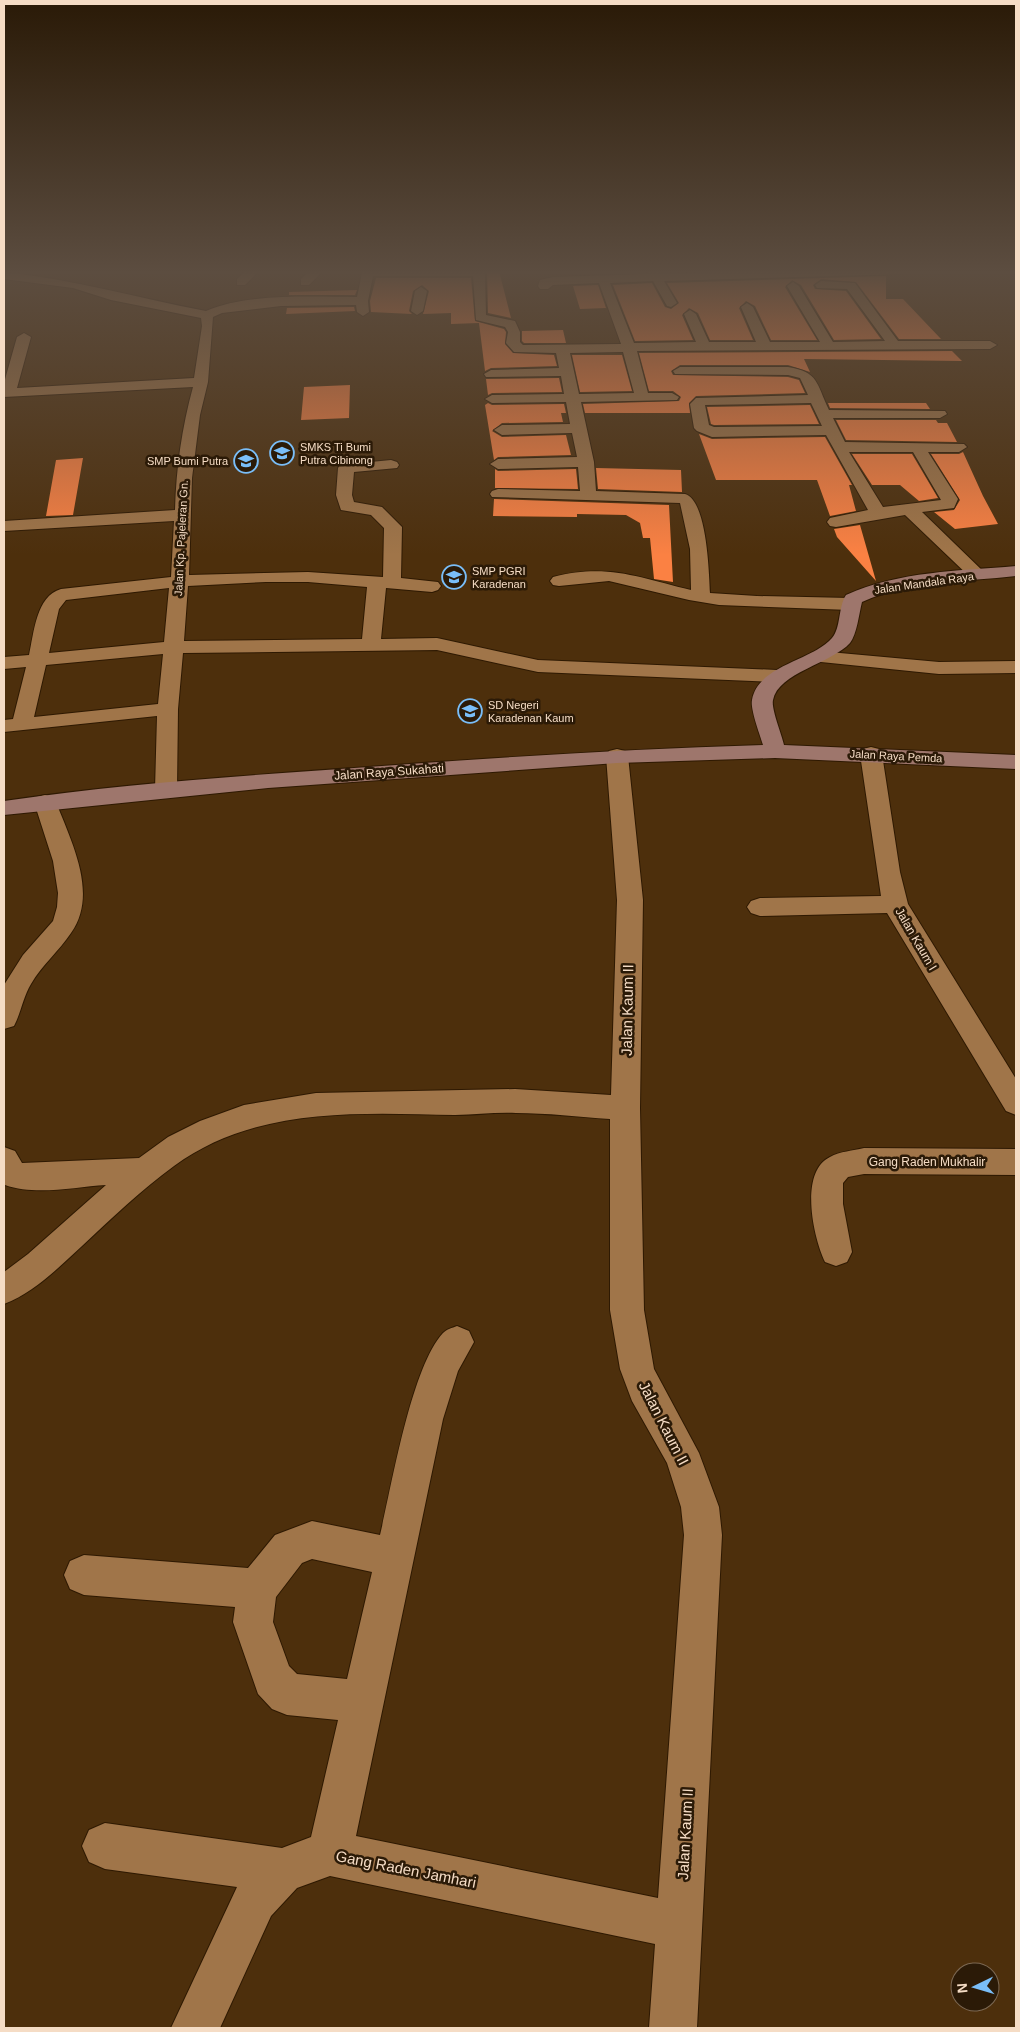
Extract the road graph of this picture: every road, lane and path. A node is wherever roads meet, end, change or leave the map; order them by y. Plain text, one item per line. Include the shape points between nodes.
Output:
1 (15, 365) edge
2 (203, 365) edge
3 (565, 365) edge
4 (633, 365) edge
5 (680, 370) dead end
6 (567, 372) junction
7 (491, 374) dead end
8 (201, 382) junction
9 (6, 393) edge
10 (672, 397) dead end
11 (572, 398) junction
12 (642, 398) junction
13 (492, 399) dead end
14 (816, 400) junction
15 (822, 414) junction
16 (940, 414) dead end
17 (580, 428) junction
18 (502, 430) dead end
19 (831, 430) junction
20 (839, 447) junction
21 (959, 447) dead end
22 (918, 448) junction
23 (586, 462) junction
24 (498, 464) dead end
25 (391, 465) dead end
26 (498, 494) dead end
27 (588, 495) junction
28 (911, 511) junction
29 (878, 513) junction
30 (183, 515) junction
31 (836, 522) dead end
32 (4, 526) edge
33 (1016, 571) edge
34 (978, 575) junction
35 (179, 580) junction
36 (559, 581) dead end
37 (384, 583) junction
38 (432, 586) dead end
39 (701, 597) junction
40 (850, 604) junction
41 (371, 645) junction
42 (173, 647) junction
43 (818, 657) junction
44 (40, 659) junction
45 (4, 663) edge
46 (1016, 667) edge
47 (777, 676) junction
48 (168, 709) junction
49 (13, 725) edge
50 (775, 751) junction
51 (871, 754) junction
52 (617, 756) junction
53 (1016, 762) edge
54 (166, 790) junction
55 (45, 802) junction
56 (4, 808) edge
57 (895, 904) junction
58 (760, 907) dead end
59 (4, 1019) edge
60 (1016, 1103) edge
61 (625, 1108) junction
62 (4, 1160) edge
63 (1016, 1162) edge
64 (144, 1170) junction
65 (836, 1252) dead end
66 (4, 1289) edge
67 (457, 1342) dead end
68 (395, 1557) junction
69 (84, 1575) dead end
70 (257, 1588) junction
71 (363, 1702) junction
72 (104, 1846) dead end
73 (330, 1853) junction
74 (282, 1871) junction
75 (680, 1926) junction
76 (195, 2028) edge
77 (673, 2028) edge

1 - 9 street
2 - 8 street, Jalan Kp. Pajeleran Gn.
3 - 6 street
4 - 12 street
5 - 14 street via 800,373 806,376
6 - 7 street
6 - 11 street
8 - 9 street
8 - 30 street, Jalan Kp. Pajeleran Gn. via 186,462
10 - 12 street
11 - 12 street
11 - 13 street
11 - 17 street
14 - 15 street
14 - 19 street via 701,401 698,417 702,428 712,432
15 - 16 street
15 - 19 street
17 - 18 street
17 - 23 street
19 - 20 street
20 - 22 street
20 - 29 street
21 - 22 street
22 - 28 street via 950,499 948,504
23 - 24 street
23 - 27 street
25 - 37 street via 346,468 344,495 346,506 376,511 393,527
26 - 27 street
27 - 39 street via 684,499 688,503 699,549
28 - 29 street
28 - 34 street
29 - 31 street
30 - 32 street
30 - 35 street, Jalan Kp. Pajeleran Gn.
33 - 34 main road, Jalan Mandala Raya
34 - 40 main road, Jalan Mandala Raya via 872,590 853,599
35 - 37 street via 308,577
35 - 42 street, Jalan Kp. Pajeleran Gn.
35 - 44 street via 61,595 50,609
36 - 39 street via 593,575 608,576
37 - 38 street
37 - 41 street
39 - 40 street
40 - 43 main road via 842,640
41 - 42 street
41 - 47 street via 437,644 538,666
42 - 44 street
42 - 48 street, Jalan Kp. Pajeleran Gn.
43 - 46 street via 939,668
43 - 47 main road
44 - 45 street
44 - 49 street
47 - 50 main road via 762,701
48 - 49 street
48 - 54 street, Jalan Kp. Pajeleran Gn.
50 - 51 main road, Jalan Raya Pemda
50 - 52 main road, Jalan Raya Sukahati
51 - 53 main road, Jalan Raya Pemda
51 - 57 street, Jalan Kaum I
52 - 54 main road, Jalan Raya Sukahati
52 - 61 street, Jalan Kaum II via 630,900
54 - 55 main road, Jalan Raya Sukahati
55 - 56 main road, Jalan Raya Sukahati
55 - 59 street via 69,881 71,899 66,920 10,994
57 - 58 street
57 - 60 street, Jalan Kaum I
61 - 64 street via 515,1101 462,1103 413,1100 320,1105 248,1117 213,1127
61 - 75 street, Jalan Kaum II via 627,1310 631,1343 645,1389 681,1453 692,1481 700,1507 703,1535
62 - 64 street via 6,1169 16,1176
63 - 65 street, Gang Raden Mukhalir via 864,1161 839,1166 827,1179 827,1204
64 - 66 street via 46,1260
67 - 68 street via 441,1367
68 - 70 street via 312,1540 289,1549
68 - 71 street
69 - 70 street
70 - 71 street via 253,1622 273,1679 288,1694
71 - 73 street
72 - 74 street
73 - 74 street, Gang Raden Jamhari
73 - 75 street, Gang Raden Jamhari
74 - 76 street, Gang Raden Jamhari via 255,1900
75 - 77 street, Jalan Kaum II

